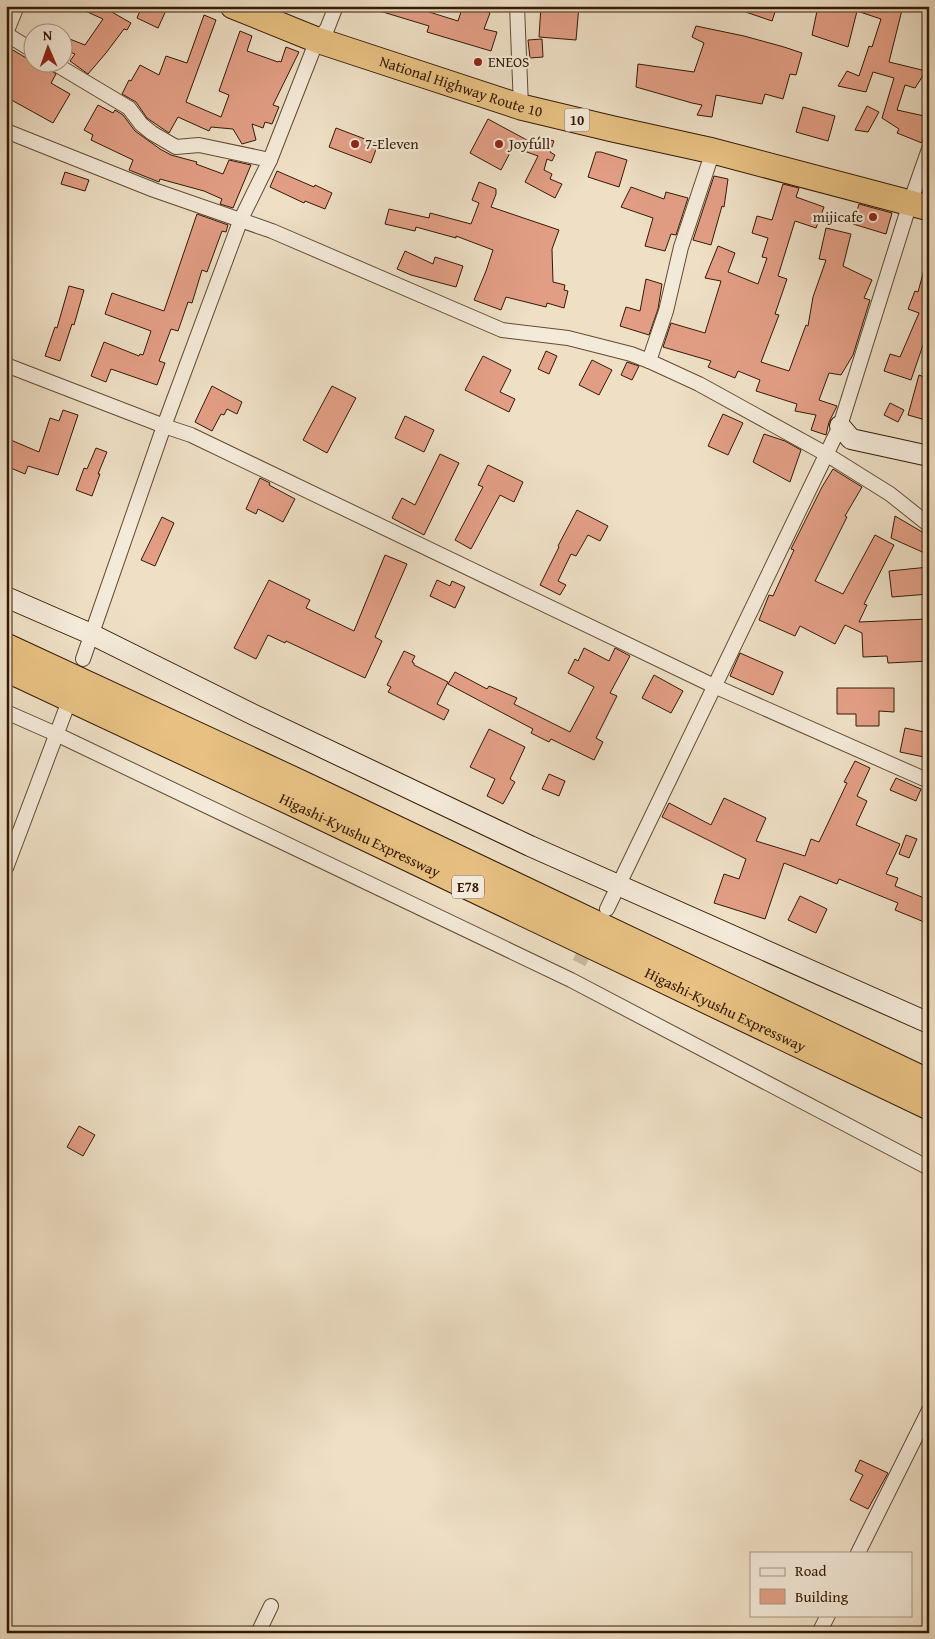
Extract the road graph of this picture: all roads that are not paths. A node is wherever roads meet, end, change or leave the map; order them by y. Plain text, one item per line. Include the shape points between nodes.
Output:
1 (17, 6) edge
2 (233, 6) edge
3 (336, 6) edge
4 (518, 6) edge
5 (6, 34) edge
6 (317, 40) junction
7 (22, 44) edge
8 (69, 72) edge
9 (521, 107) junction
10 (6, 131) edge
11 (929, 149) edge
12 (713, 151) junction
13 (270, 160) junction
14 (919, 205) edge
15 (241, 219) junction
16 (649, 361) junction
17 (6, 365) edge
18 (164, 426) junction
19 (840, 426) junction
20 (826, 454) junction
21 (929, 456) edge
22 (929, 525) edge
23 (6, 597) edge
24 (91, 634) junction
25 (6, 646) edge
26 (83, 659) dead end
27 (6, 669) edge
28 (714, 686) junction
29 (66, 709) dead end
30 (6, 712) edge
31 (56, 734) junction
32 (929, 781) edge
33 (6, 868) edge
34 (618, 886) junction
35 (607, 909) dead end
36 (929, 1022) edge
37 (929, 1082) edge
38 (929, 1107) edge
39 (929, 1168) edge
40 (929, 1410) edge
41 (858, 1552) edge
42 (272, 1606) dead end
43 (828, 1616) edge
44 (258, 1633) edge
45 (819, 1633) edge

1 - 5 street
2 - 6 highway, National Highway Route 10 / 10
3 - 6 street via 327,29
4 - 9 street
5 - 7 street
6 - 9 highway, National Highway Route 10 / 10
6 - 13 street
8 - 13 street via 129,108 141,124 176,147 199,145
9 - 12 highway, National Highway Route 10 / 10
10 - 15 street via 154,190
11 - 14 street
12 - 14 highway, National Highway Route 10 / 10
12 - 16 street via 681,247 666,311
13 - 15 street
14 - 19 street
15 - 16 street via 502,330 568,338
15 - 18 street
16 - 20 street via 699,384
17 - 18 street
18 - 24 street
18 - 28 street via 200,439
19 - 20 street
19 - 21 street via 851,439
20 - 22 street via 890,494
20 - 28 street
23 - 24 street
24 - 26 street
24 - 34 street via 270,723
25 - 37 highway, Higashi-Kyushu Expressway / E78
27 - 38 highway, Higashi-Kyushu Expressway / E78
28 - 32 street
28 - 34 street
29 - 31 street
30 - 31 street
31 - 33 street
31 - 39 street via 571,980
34 - 35 street
34 - 36 street
40 - 41 street
42 - 44 street
43 - 45 street

